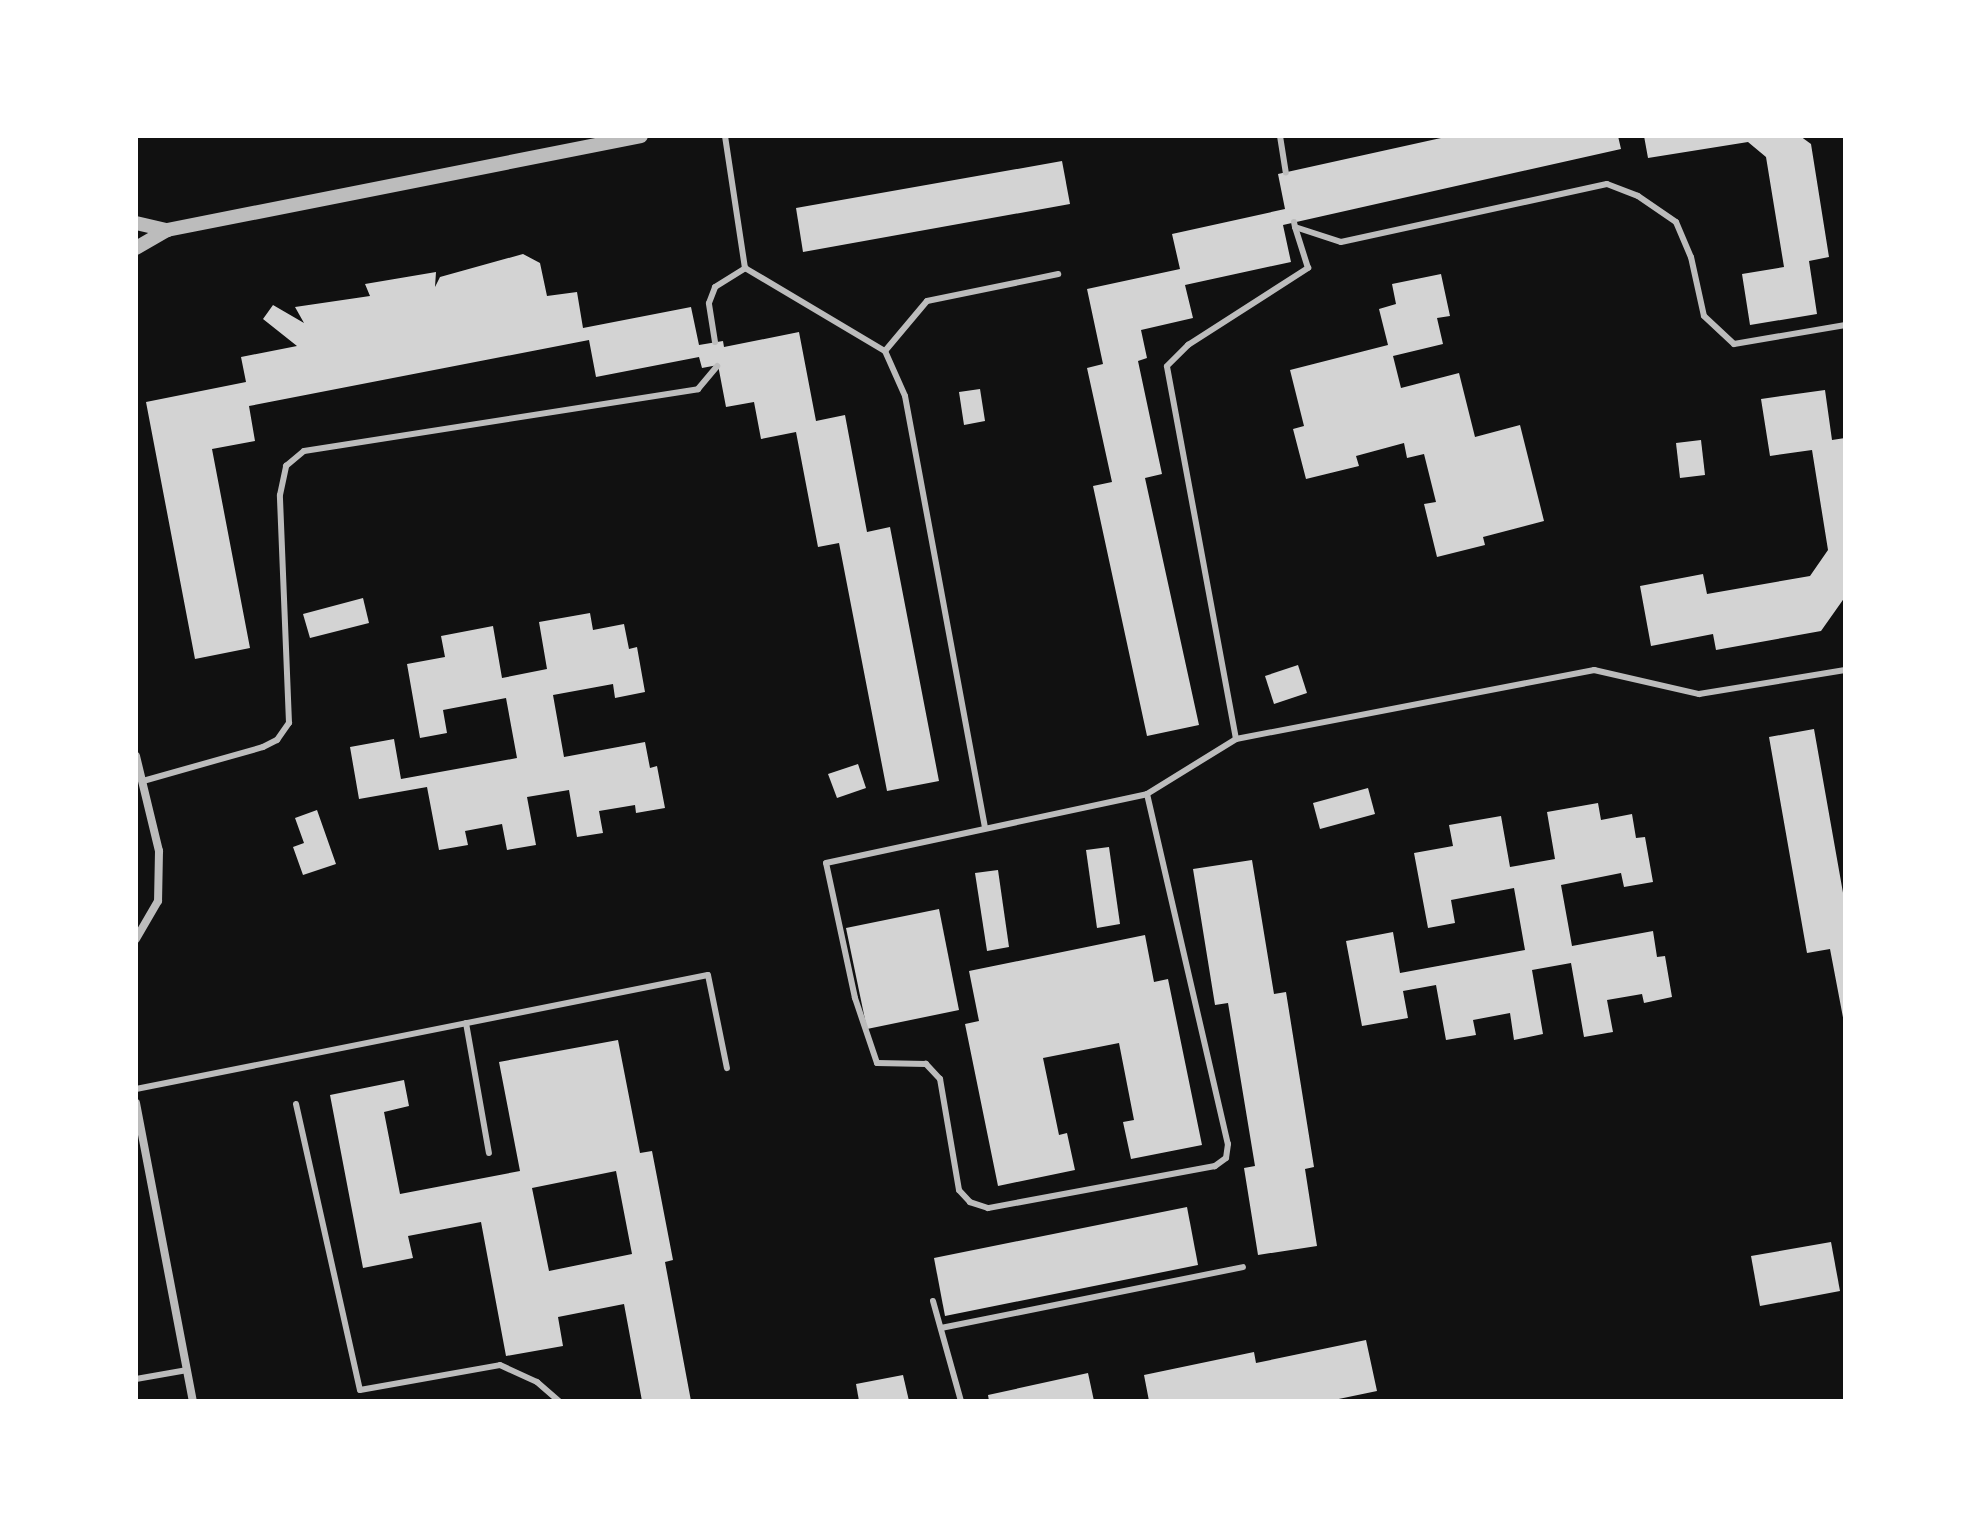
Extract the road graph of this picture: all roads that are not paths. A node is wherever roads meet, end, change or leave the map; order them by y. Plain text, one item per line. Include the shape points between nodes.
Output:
1 (641, 136) edge
2 (725, 136) edge
3 (1280, 136) edge
4 (1286, 173) dead end
5 (136, 223) edge
6 (167, 230) junction
7 (136, 248) edge
8 (745, 268) junction
9 (1058, 274) dead end
10 (1845, 325) edge
11 (715, 342) dead end
12 (885, 351) junction
13 (717, 366) dead end
14 (1845, 670) edge
15 (1236, 739) junction
16 (136, 757) edge
17 (143, 781) junction
18 (1147, 794) junction
19 (985, 828) junction
20 (136, 939) edge
21 (466, 1023) junction
22 (727, 1068) dead end
23 (136, 1089) edge
24 (136, 1103) edge
25 (296, 1104) dead end
26 (489, 1153) dead end
27 (1243, 1267) dead end
28 (933, 1301) dead end
29 (941, 1328) junction
30 (187, 1370) junction
31 (136, 1379) edge
32 (193, 1401) edge
33 (559, 1401) edge
34 (961, 1401) edge

1 - 6 street
2 - 8 lane
3 - 4 lane
5 - 6 street
6 - 7 street
8 - 11 lane via 712,295
8 - 12 lane
9 - 12 lane via 927,301
10 - 15 lane via 1734,344 1704,316 1691,257 1676,222 1638,196 1607,184 1341,242 1295,225 1308,268 1188,345 1167,366
12 - 19 lane via 905,396
13 - 17 lane via 698,389 304,451 286,466 280,495 289,723 277,740 263,747
14 - 15 lane via 1699,694 1594,670
15 - 18 lane
16 - 17 street
17 - 20 street via 159,851 158,901
18 - 19 lane
18 - 19 lane via 1228,1144 1226,1158 1215,1166 988,1208 970,1202 959,1190 940,1079 926,1064 877,1063 855,998 826,863
21 - 22 lane via 708,975
21 - 23 lane
21 - 26 lane
24 - 30 street
25 - 33 lane via 360,1390 500,1365 537,1382
27 - 29 lane
28 - 29 lane
29 - 34 lane
30 - 31 lane
30 - 32 street

